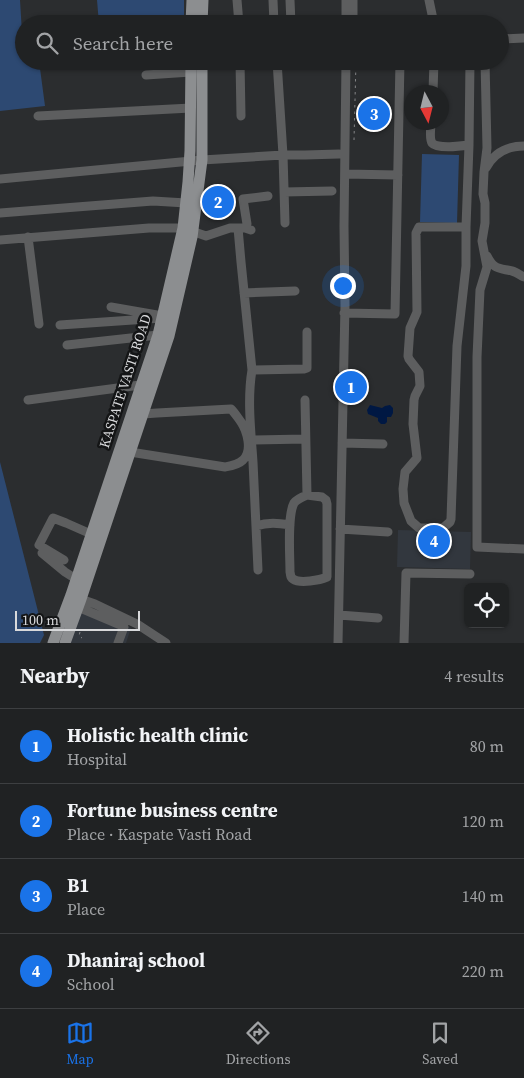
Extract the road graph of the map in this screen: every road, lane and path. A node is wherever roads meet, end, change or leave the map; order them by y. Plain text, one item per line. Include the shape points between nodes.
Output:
1 (192, 0) edge
2 (202, 0) edge
3 (237, 0) edge
4 (273, 0) edge
5 (290, 0) edge
6 (346, 0) edge
7 (354, 0) edge
8 (429, 0) edge
9 (191, 15) edge
10 (202, 15) edge
11 (238, 15) edge
12 (274, 15) edge
13 (291, 15) edge
14 (346, 15) edge
15 (353, 15) edge
16 (432, 15) edge
17 (524, 38) edge
18 (509, 39) edge
19 (174, 70) edge
20 (191, 70) edge
21 (202, 70) edge
22 (240, 70) edge
23 (278, 70) edge
24 (346, 70) edge
25 (400, 70) edge
26 (434, 70) edge
27 (470, 70) edge
28 (484, 70) edge
29 (146, 75) dead end
30 (433, 85) edge
31 (191, 108) junction
32 (38, 116) dead end
33 (241, 116) dead end
34 (430, 130) edge
35 (469, 145) junction
36 (524, 146) edge
37 (339, 154) dead end
38 (283, 155) junction
39 (202, 160) junction
40 (189, 161) junction
41 (484, 172) junction
42 (345, 174) junction
43 (398, 176) junction
44 (0, 179) edge
45 (332, 191) dead end
46 (284, 192) junction
47 (268, 196) dead end
48 (186, 203) junction
49 (0, 213) edge
50 (284, 223) dead end
51 (246, 227) junction
52 (466, 227) junction
53 (188, 229) junction
54 (28, 237) junction
55 (0, 240) edge
56 (485, 252) junction
57 (524, 277) edge
58 (294, 291) dead end
59 (244, 293) junction
60 (111, 308) dead end
61 (344, 313) junction
62 (162, 317) junction
63 (38, 324) dead end
64 (60, 325) dead end
65 (307, 332) dead end
66 (158, 336) junction
67 (67, 345) dead end
68 (252, 370) junction
69 (140, 385) junction
70 (28, 400) dead end
71 (305, 400) dead end
72 (138, 411) junction
73 (305, 439) junction
74 (252, 440) junction
75 (342, 443) junction
76 (382, 444) dead end
77 (130, 452) junction
78 (307, 494) junction
79 (290, 525) junction
80 (256, 526) junction
81 (340, 530) junction
82 (388, 532) dead end
83 (91, 534) junction
84 (524, 548) edge
85 (37, 550) dead end
86 (64, 560) dead end
87 (258, 570) dead end
88 (470, 574) dead end
89 (76, 579) junction
90 (77, 600) junction
91 (339, 616) junction
92 (378, 618) dead end
93 (79, 636) dead end
94 (82, 638) dead end
95 (53, 643) edge
96 (65, 643) edge
97 (118, 643) edge
98 (166, 643) edge
99 (338, 643) edge
100 (404, 643) edge

1 - 9 main road
2 - 10 main road
3 - 11 street
4 - 12 street
5 - 13 street
6 - 14 street
7 - 15 street
8 - 16 street
17 - 18 street
19 - 29 street
20 - 31 main road, KASPATE VASTI ROAD
21 - 39 main road, KASPATE VASTI ROAD
22 - 33 street
23 - 38 street
24 - 42 street
25 - 43 street
26 - 30 street
27 - 35 street
28 - 41 street via 487,148
31 - 32 street
31 - 40 main road, KASPATE VASTI ROAD
34 - 35 street via 430,138 435,145
35 - 52 street
36 - 41 street via 498,152
37 - 38 street
38 - 39 street
38 - 46 street
39 - 40 street
39 - 53 main road, KASPATE VASTI ROAD
40 - 44 street
40 - 48 main road, KASPATE VASTI ROAD
41 - 56 street via 482,241
42 - 43 street
42 - 61 street
43 - 61 street via 395,314
45 - 46 street
46 - 50 street
47 - 51 street via 243,199
48 - 49 street via 153,202
48 - 53 main road, KASPATE VASTI ROAD
51 - 53 street via 230,228 206,236
51 - 59 street
52 - 52 street via 466,266 457,346 451,519 443,528 419,528 407,512 403,489 405,472 417,458 413,424 414,400 420,386 419,372 408,356 410,328 417,312 416,233 419,228
53 - 54 street via 150,228
53 - 62 main road, KASPATE VASTI ROAD
53 - 72 main road, KASPATE VASTI ROAD via 168,343
54 - 55 street
54 - 63 street
56 - 57 street via 495,267
56 - 84 street via 487,267 480,290 477,357 477,547
58 - 59 street
59 - 68 street
60 - 62 street
61 - 75 street
62 - 64 street
62 - 66 main road, KASPATE VASTI ROAD
65 - 68 street via 307,368
66 - 67 street
66 - 69 main road, KASPATE VASTI ROAD
68 - 74 street via 249,385
69 - 70 street
69 - 72 main road, KASPATE VASTI ROAD
71 - 73 street
72 - 77 main road, KASPATE VASTI ROAD
72 - 77 street via 231,410 242,424 248,449 240,463 225,467
72 - 83 main road, KASPATE VASTI ROAD
73 - 74 street
73 - 78 street
74 - 80 street
75 - 76 street
75 - 81 street
77 - 90 main road, KASPATE VASTI ROAD
78 - 79 street via 294,503
78 - 79 street via 322,497 327,504 327,577 304,581 293,579
79 - 80 street via 264,523
80 - 87 street
81 - 82 street
81 - 91 street
83 - 86 street via 53,518 39,545
83 - 89 main road, KASPATE VASTI ROAD
85 - 89 street
88 - 100 street via 406,573
89 - 90 main road, KASPATE VASTI ROAD
90 - 95 main road, KASPATE VASTI ROAD
90 - 96 main road, KASPATE VASTI ROAD
90 - 97 street via 124,626
90 - 98 street via 95,604 137,624
91 - 92 street
91 - 99 street
93 - 94 path

